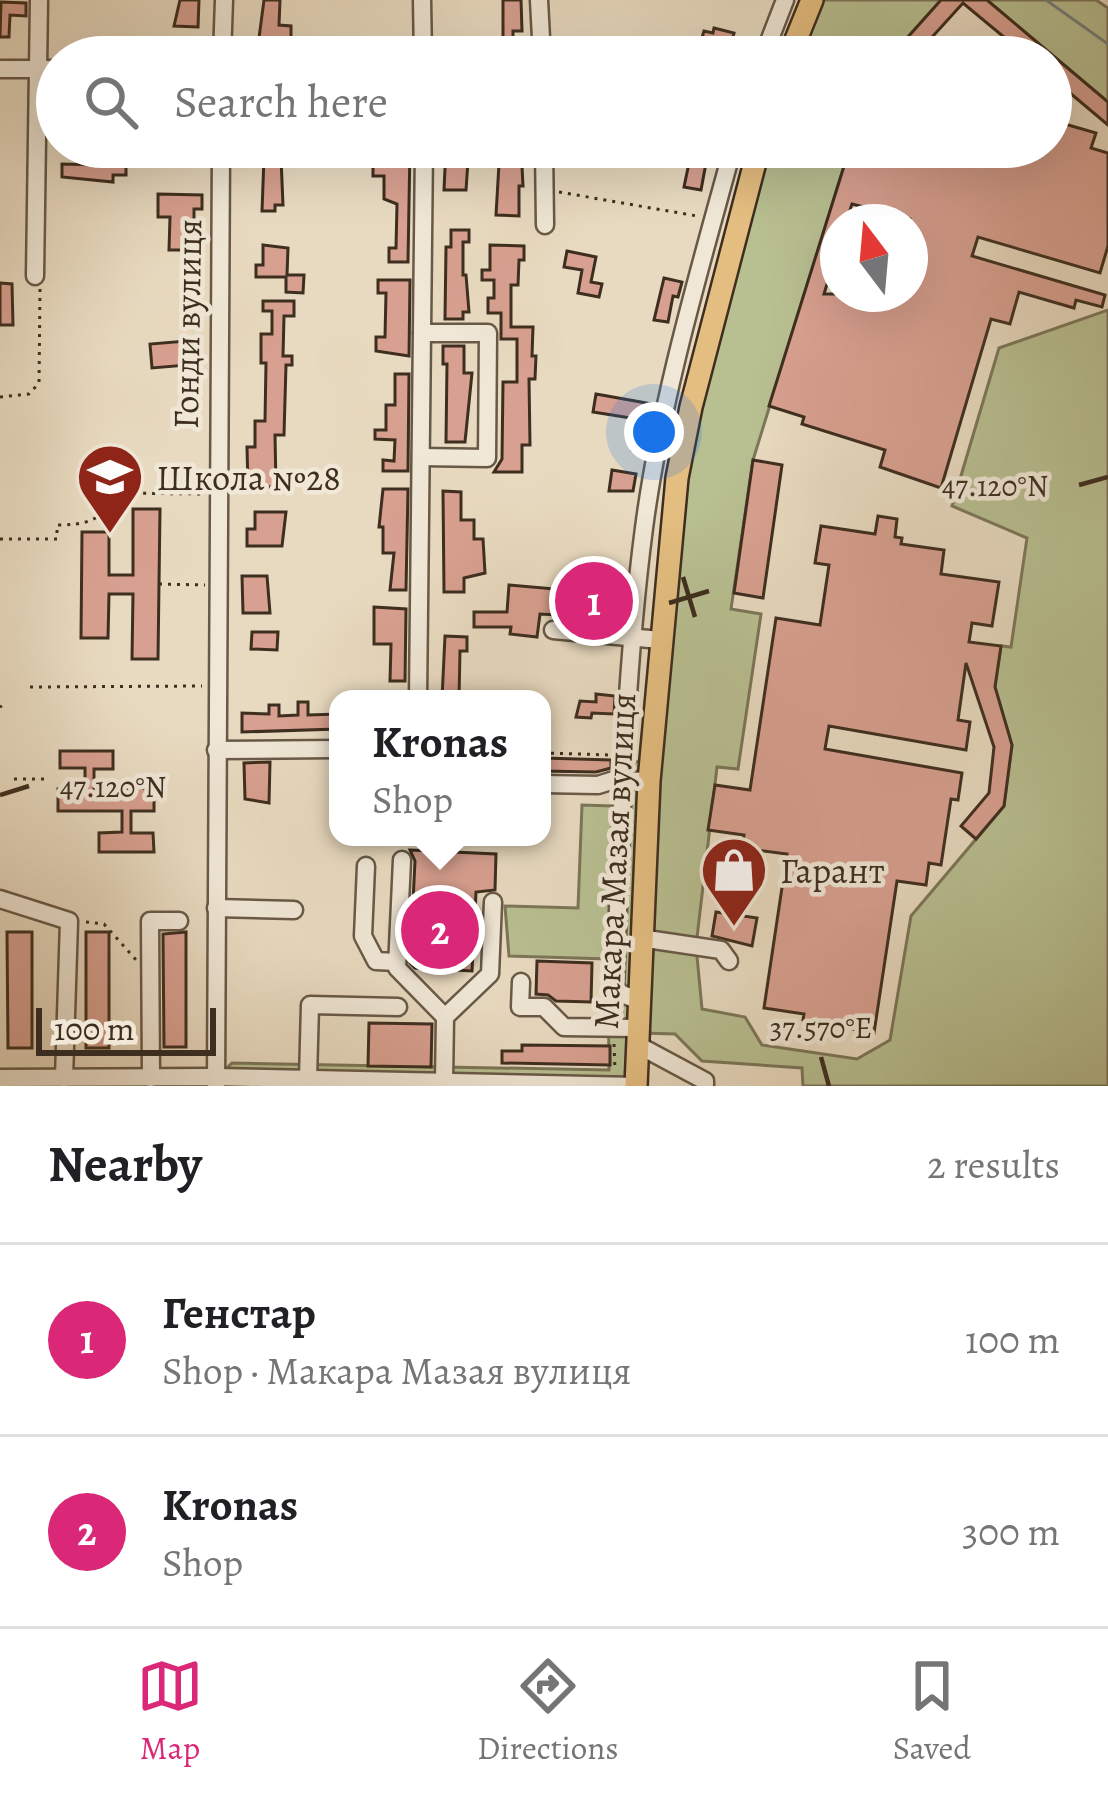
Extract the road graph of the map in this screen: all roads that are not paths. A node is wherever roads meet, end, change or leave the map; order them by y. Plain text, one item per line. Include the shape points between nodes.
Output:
1 (39, 0) edge
2 (224, 0) edge
3 (422, 0) edge
4 (539, 0) edge
5 (785, 0) edge
6 (812, 0) edge
7 (43, 36) edge
8 (223, 36) edge
9 (423, 36) edge
10 (541, 36) edge
11 (771, 36) edge
12 (797, 36) edge
13 (0, 69) edge
14 (36, 69) edge
15 (41, 168) edge
16 (221, 168) edge
17 (424, 168) edge
18 (544, 168) edge
19 (727, 168) edge
20 (749, 168) edge
21 (545, 225) dead end
22 (35, 276) road end
23 (422, 333) junction
24 (421, 457) junction
25 (553, 630) dead end
26 (634, 638) junction
27 (660, 640) junction
28 (418, 690) edge
29 (329, 749) edge
30 (216, 750) junction
31 (623, 780) junction
32 (649, 781) junction
33 (551, 784) edge
34 (402, 860) dead end
35 (366, 866) dead end
36 (0, 899) edge
37 (493, 902) dead end
38 (217, 908) junction
39 (294, 910) dead end
40 (179, 921) dead end
41 (640, 938) junction
42 (729, 961) dead end
43 (398, 962) junction
44 (520, 982) dead end
45 (637, 1000) junction
46 (398, 1007) dead end
47 (446, 1017) junction
48 (636, 1036) junction
49 (0, 1078) edge
50 (64, 1078) junction
51 (151, 1078) junction
52 (308, 1079) junction
53 (215, 1082) edge
54 (248, 1082) edge
55 (373, 1083) edge
56 (436, 1083) edge
57 (705, 1083) edge
58 (636, 1086) edge

1 - 7 street
2 - 8 street
3 - 9 street
4 - 10 street
5 - 11 street
6 - 12 main road
13 - 14 street
15 - 22 street
16 - 30 street, Гонди вулиця
17 - 23 street
18 - 21 street
19 - 26 street via 660,439
20 - 27 main road, Макара Мазая вулиця via 677,478
23 - 24 street
23 - 24 street via 488,333 487,458
24 - 28 street
25 - 26 street
26 - 27 street
26 - 31 street
27 - 32 main road, Макара Мазая вулиця
29 - 30 street
30 - 38 street, Гонди вулиця
31 - 32 street
31 - 33 street
31 - 45 street via 615,991
32 - 41 main road, Макара Мазая вулиця
34 - 43 street
35 - 43 street via 363,936 376,961
36 - 50 street via 69,921
37 - 47 street via 490,974
38 - 39 street
38 - 53 street, Гонди вулиця
40 - 51 street via 150,921
41 - 42 street via 721,950
41 - 45 main road, Макара Мазая вулиця
43 - 47 street
44 - 48 street via 520,1007 544,1007 564,1027
45 - 48 main road, Макара Мазая вулиця
46 - 52 street via 310,1005
47 - 56 street
48 - 57 street
48 - 58 main road, Макара Мазая вулиця
49 - 50 street
50 - 51 street
51 - 53 street
52 - 54 street
52 - 55 street
53 - 54 street
55 - 56 street
56 - 58 street

